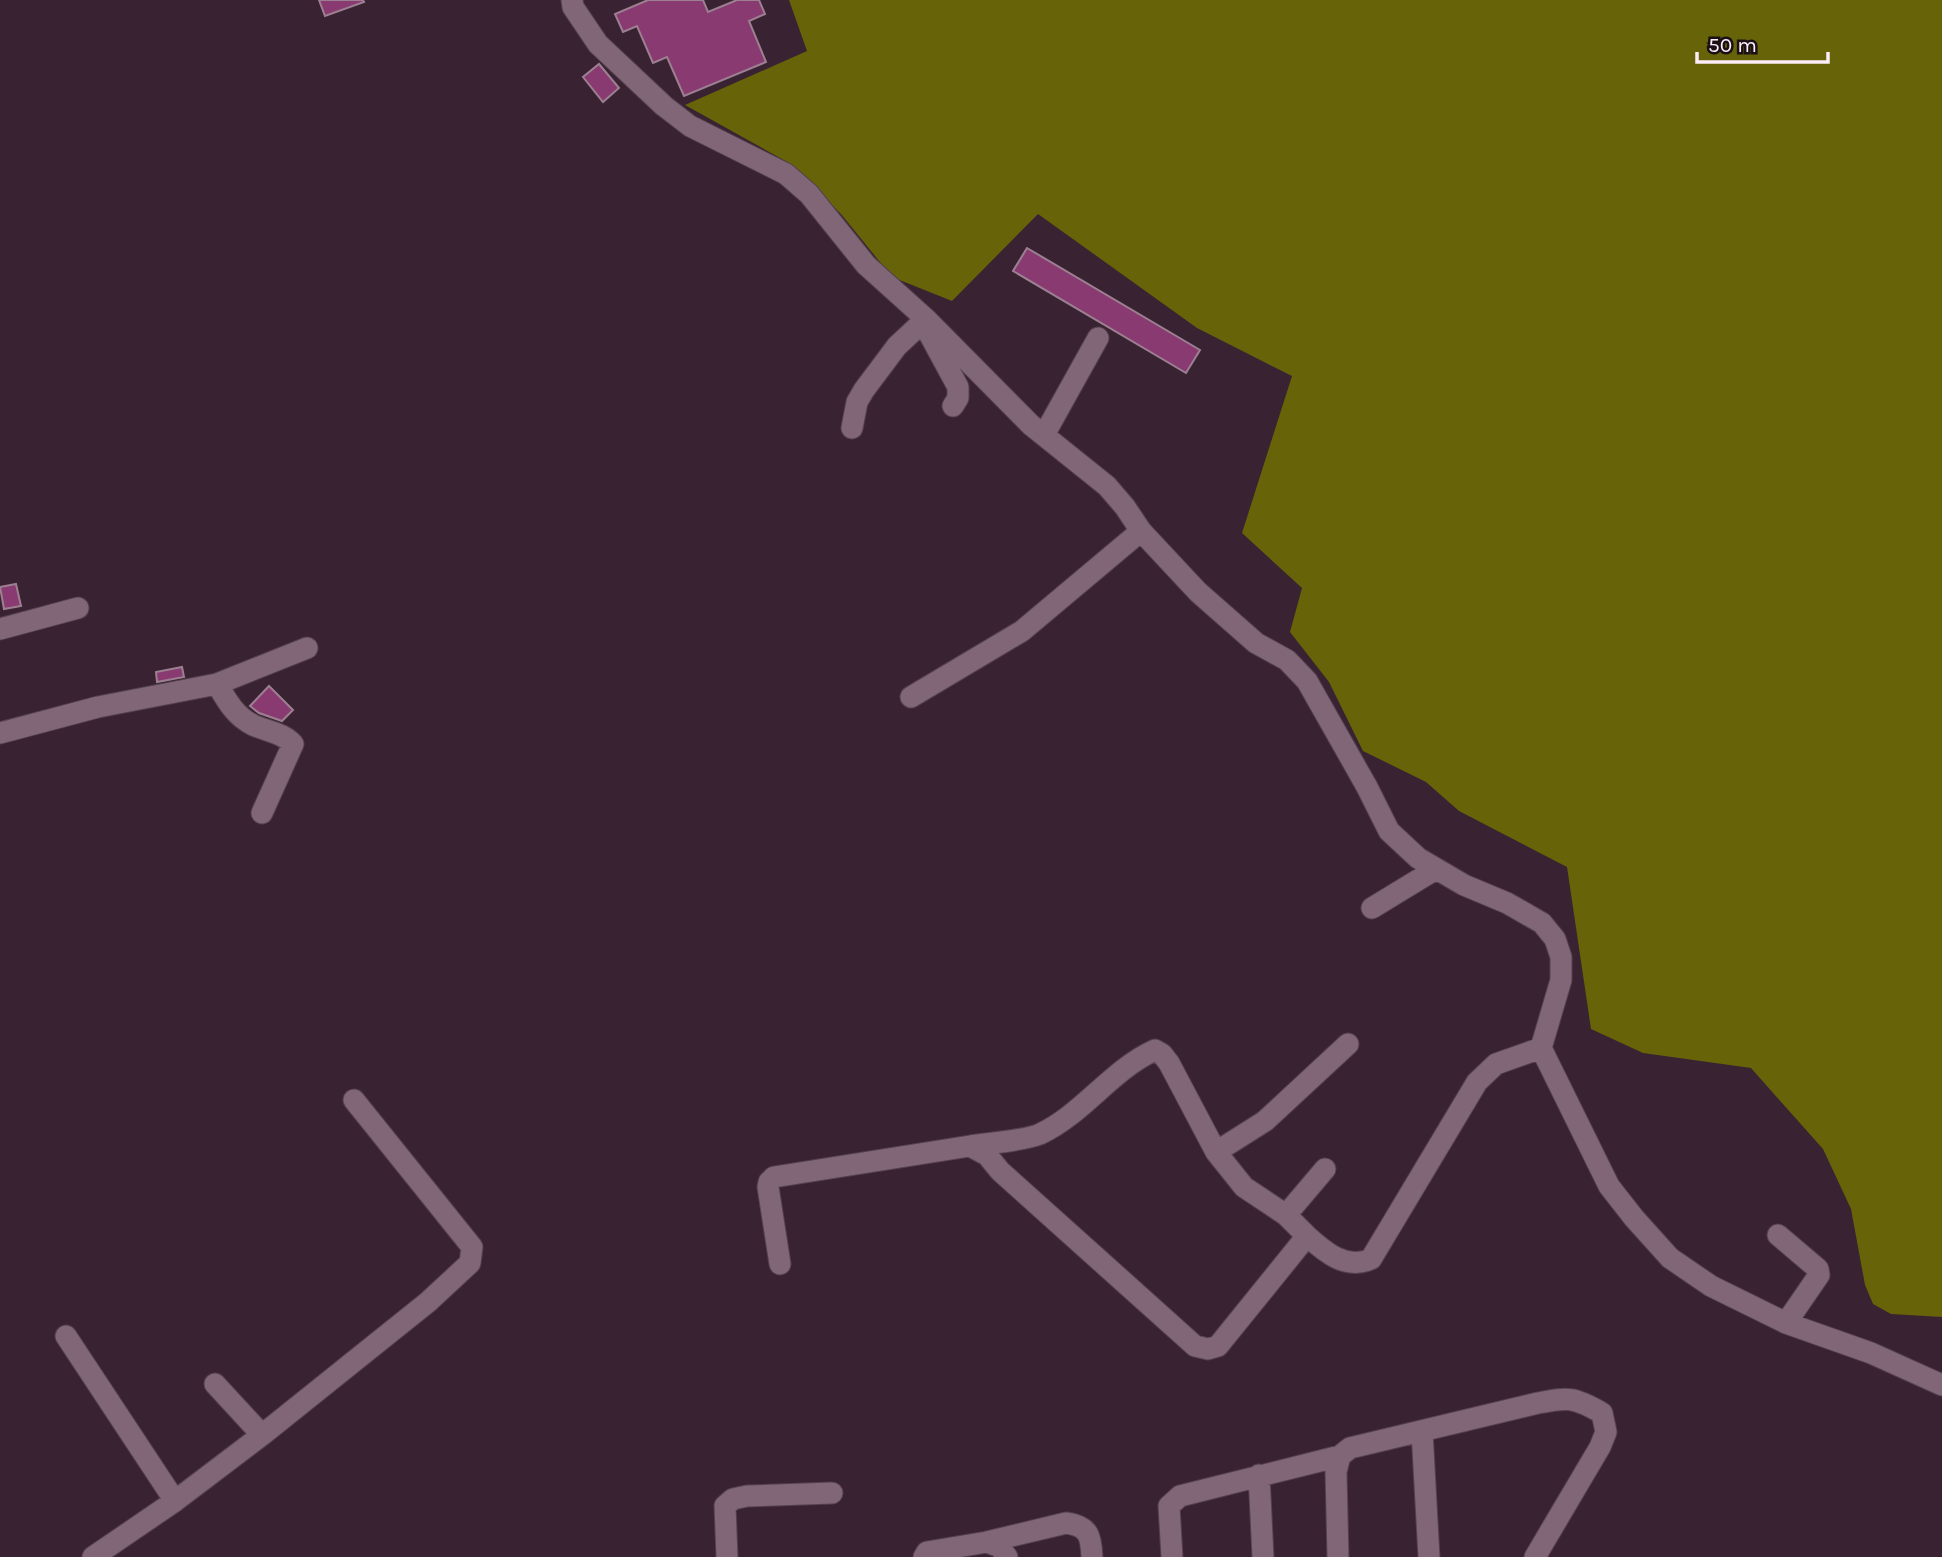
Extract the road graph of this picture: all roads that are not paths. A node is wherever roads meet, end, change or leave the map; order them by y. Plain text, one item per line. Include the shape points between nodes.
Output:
1 (572, 0) edge
2 (925, 321) junction
3 (1098, 338) dead end
4 (953, 406) dead end
5 (852, 428) dead end
6 (1044, 435) junction
7 (1141, 531) junction
8 (78, 608) dead end
9 (0, 629) edge
10 (307, 648) dead end
11 (217, 684) junction
12 (911, 697) dead end
13 (0, 733) edge
14 (262, 813) dead end
15 (1436, 869) junction
16 (1373, 908) dead end
17 (1348, 1044) dead end
18 (1541, 1048) junction
19 (354, 1100) dead end
20 (970, 1146) junction
21 (1216, 1152) junction
22 (1325, 1168) dead end
23 (1286, 1215) junction
24 (1778, 1235) dead end
25 (1307, 1236) junction
26 (780, 1264) dead end
27 (1786, 1323) junction
28 (66, 1336) dead end
29 (215, 1384) dead end
30 (1942, 1385) edge
31 (1422, 1431) junction
32 (262, 1435) junction
33 (1340, 1456) junction
34 (1259, 1475) junction
35 (832, 1493) dead end
36 (175, 1501) junction
37 (987, 1542) junction
38 (926, 1555) edge
39 (93, 1557) edge
40 (727, 1557) edge
41 (905, 1557) edge
42 (1007, 1557) edge
43 (1092, 1557) edge
44 (1172, 1557) edge
45 (1263, 1557) edge
46 (1338, 1557) edge
47 (1429, 1557) edge
48 (1535, 1557) edge

1 - 2 street via 598,44 664,106 690,126 786,174 809,194 866,265
2 - 4 street via 958,387
2 - 5 street via 897,346 864,390
2 - 6 street
3 - 6 street
6 - 7 street via 1107,486
7 - 12 street via 1022,631
7 - 15 street via 1198,592 1256,643 1287,660 1307,681 1389,831 1418,859
8 - 9 street
10 - 11 street
11 - 13 street via 98,706
11 - 14 street via 230,708 293,744
15 - 16 street
15 - 18 street via 1542,923 1555,939 1561,980
17 - 21 street via 1265,1121
18 - 25 street via 1496,1064 1477,1082 1371,1259 1347,1263
18 - 27 street via 1609,1186 1634,1218 1670,1258 1711,1286
19 - 32 street via 472,1247 473,1256 428,1302
20 - 21 street via 1038,1135 1065,1119 1132,1062 1155,1050 1168,1063
20 - 25 street via 987,1155 1195,1346 1218,1346
20 - 26 street via 774,1177 768,1187
21 - 23 street via 1244,1186
22 - 23 street
23 - 25 street
24 - 27 street via 1818,1269 1819,1275
27 - 30 street via 1871,1353
28 - 36 street
29 - 32 street
31 - 33 street via 1350,1448
31 - 47 street
31 - 48 street via 1566,1398 1602,1413 1606,1432 1600,1447
32 - 36 street
33 - 34 street
33 - 46 street via 1336,1472
34 - 44 street via 1175,1500 1169,1506
34 - 45 street
35 - 40 street via 733,1499 725,1506
36 - 39 street
37 - 38 street
37 - 42 street via 1000,1547
37 - 43 street via 1066,1523 1086,1530
38 - 41 street

